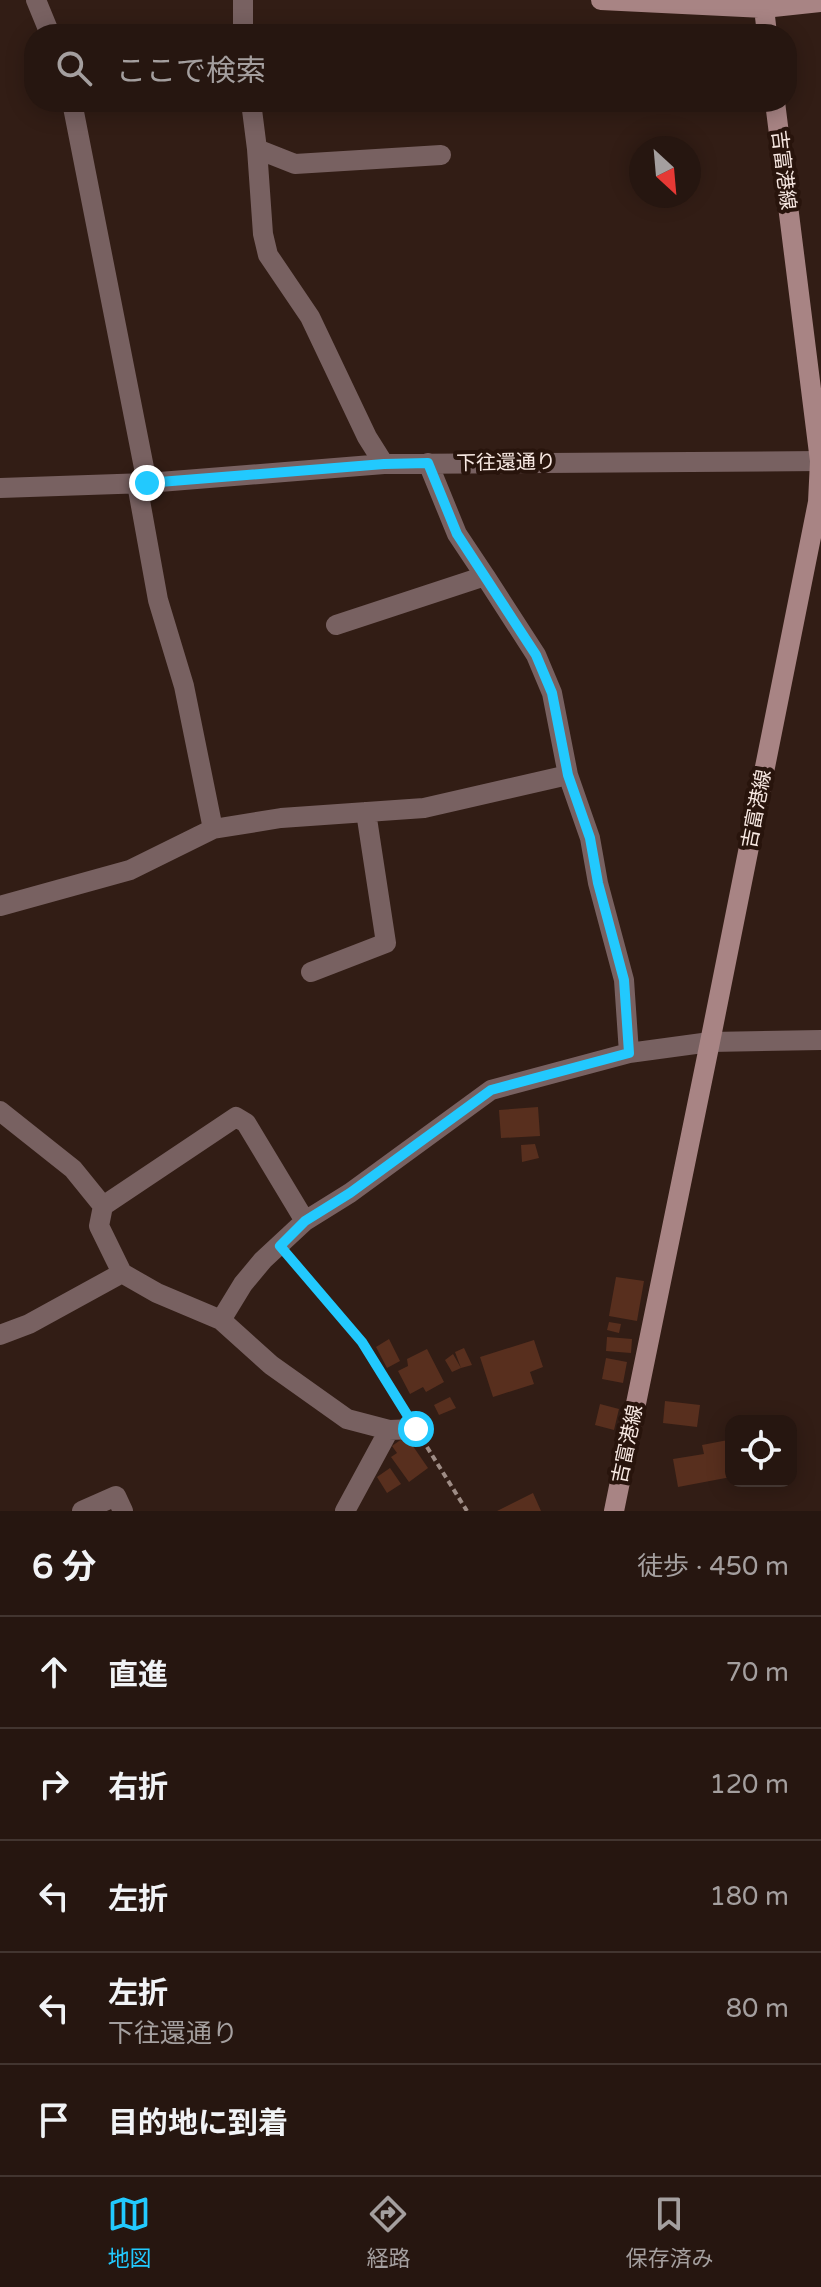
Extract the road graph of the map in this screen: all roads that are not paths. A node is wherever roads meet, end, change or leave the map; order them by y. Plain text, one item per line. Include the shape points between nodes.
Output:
1 (36, 0) edge
2 (243, 0) edge
3 (601, 0) edge
4 (821, 2) edge
5 (761, 4) edge
6 (46, 24) edge
7 (243, 24) edge
8 (765, 24) edge
9 (74, 112) edge
10 (252, 112) edge
11 (776, 112) edge
12 (257, 149) junction
13 (441, 155) dead end
14 (821, 461) edge
15 (428, 463) junction
16 (384, 464) junction
17 (142, 484) junction
18 (0, 488) edge
19 (485, 576) junction
20 (336, 625) dead end
21 (568, 775) junction
22 (366, 812) junction
23 (213, 829) junction
24 (0, 906) edge
25 (311, 972) dead end
26 (821, 1040) edge
27 (710, 1042) junction
28 (629, 1053) junction
29 (0, 1111) edge
30 (103, 1206) junction
31 (305, 1221) junction
32 (122, 1273) junction
33 (221, 1320) junction
34 (0, 1335) edge
35 (416, 1429) road end
36 (389, 1430) junction
37 (82, 1511) edge
38 (123, 1511) edge
39 (345, 1511) edge
40 (614, 1511) edge

1 - 6 street
2 - 7 street
3 - 5 main road
4 - 5 main road
5 - 8 main road
9 - 17 street
10 - 12 street
11 - 14 main road, 吉富港線
12 - 13 street via 295,164
12 - 16 street via 268,255 310,317
14 - 15 street, 下往還通り
14 - 27 main road, 吉富港線 via 818,502
15 - 16 street, 下往還通り
15 - 19 street via 457,534
16 - 17 street, 下往還通り
17 - 18 street, 下往還通り
17 - 23 street via 158,600 184,686
19 - 20 street
19 - 21 street via 547,681
21 - 22 street via 424,808
21 - 28 street via 590,838 624,980
22 - 23 street
22 - 25 street via 386,943
23 - 24 street via 130,870
26 - 27 street
27 - 28 street
27 - 40 main road, 吉富港線
28 - 31 street via 491,1090
29 - 30 street via 73,1169
30 - 31 street via 236,1117 246,1123
30 - 32 street via 99,1226
31 - 33 street via 263,1260
32 - 33 street
32 - 34 street
33 - 36 street via 271,1365 347,1419
35 - 36 street
36 - 39 street
37 - 38 street via 116,1496

